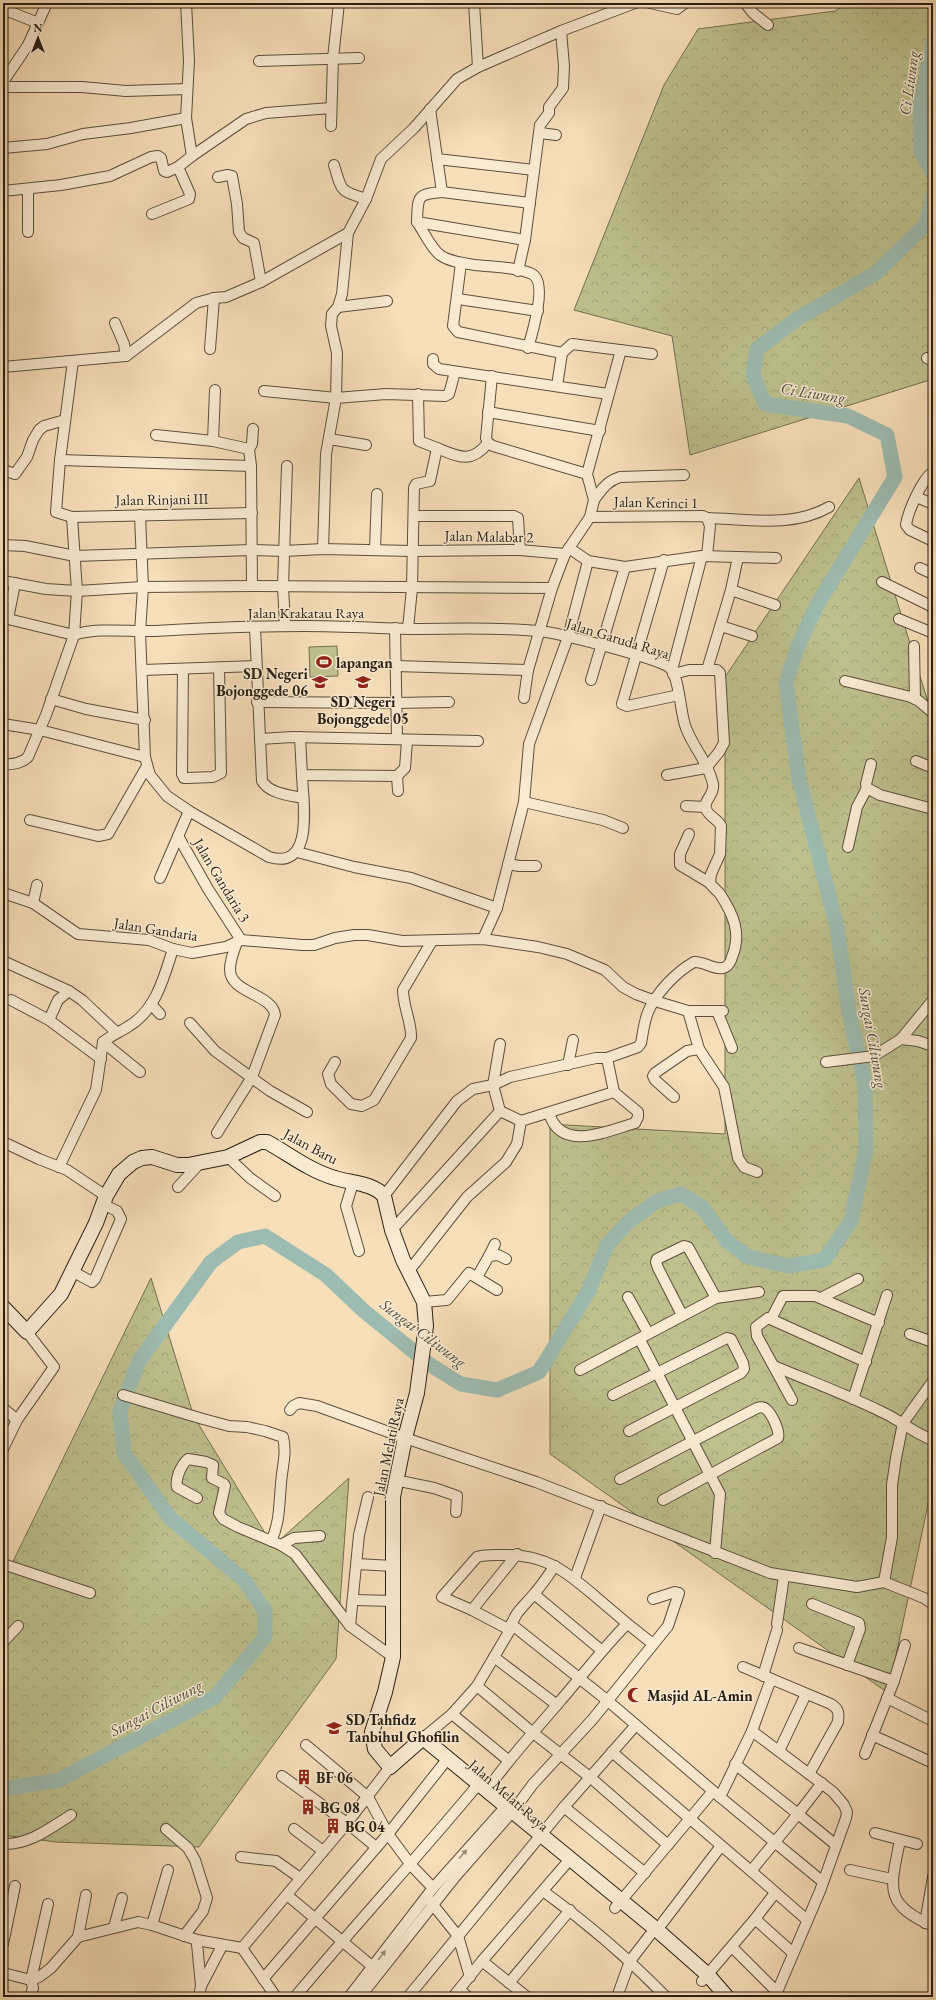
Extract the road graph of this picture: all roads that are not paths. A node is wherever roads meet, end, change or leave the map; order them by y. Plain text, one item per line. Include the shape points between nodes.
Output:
1 (47, 3) edge
2 (186, 3) edge
3 (339, 3) edge
4 (474, 3) edge
5 (635, 3) edge
6 (650, 3) edge
7 (684, 3) edge
8 (745, 3) edge
9 (3, 8) edge
10 (38, 23) junction
11 (768, 25) dead end
12 (561, 31) junction
13 (333, 58) junction
14 (359, 58) dead end
15 (259, 61) dead end
16 (478, 67) junction
17 (3, 82) edge
18 (3, 87) edge
19 (187, 89) junction
20 (331, 108) junction
21 (430, 110) junction
22 (186, 118) junction
23 (332, 126) dead end
24 (540, 133) junction
25 (556, 135) dead end
26 (3, 148) edge
27 (192, 156) junction
28 (437, 159) junction
29 (334, 165) dead end
30 (178, 167) junction
31 (534, 170) junction
32 (218, 177) dead end
33 (28, 190) junction
34 (3, 191) edge
35 (442, 192) junction
36 (366, 199) junction
37 (530, 203) junction
38 (152, 214) dead end
39 (417, 222) junction
40 (28, 232) dead end
41 (348, 233) junction
42 (524, 240) junction
43 (461, 263) junction
44 (518, 271) junction
45 (261, 282) junction
46 (214, 298) junction
47 (458, 299) junction
48 (387, 301) dead end
49 (338, 307) junction
50 (538, 311) junction
51 (115, 322) dead end
52 (528, 348) junction
53 (210, 349) dead end
54 (621, 350) junction
55 (562, 353) junction
56 (652, 354) dead end
57 (126, 356) junction
58 (433, 359) dead end
59 (73, 361) junction
60 (3, 367) edge
61 (455, 372) junction
62 (492, 376) junction
63 (557, 386) junction
64 (215, 390) dead end
65 (264, 391) dead end
66 (418, 394) junction
67 (608, 394) junction
68 (336, 398) junction
69 (488, 412) junction
70 (65, 420) junction
71 (253, 429) dead end
72 (600, 431) junction
73 (156, 435) dead end
74 (329, 439) junction
75 (213, 441) junction
76 (488, 443) junction
77 (366, 445) dead end
78 (437, 448) junction
79 (249, 449) junction
80 (60, 460) junction
81 (251, 466) junction
82 (287, 466) dead end
83 (3, 470) edge
84 (933, 472) edge
85 (587, 474) junction
86 (684, 475) dead end
87 (377, 494) dead end
88 (916, 497) junction
89 (594, 500) junction
90 (933, 504) edge
91 (829, 507) dead end
92 (252, 512) junction
93 (140, 515) junction
94 (414, 516) junction
95 (72, 517) junction
96 (590, 517) junction
97 (707, 518) junction
98 (933, 540) edge
99 (3, 545) edge
100 (323, 549) junction
101 (375, 549) junction
102 (252, 550) junction
103 (520, 550) junction
104 (284, 551) junction
105 (412, 551) junction
106 (567, 551) junction
107 (140, 555) junction
108 (75, 556) junction
109 (705, 556) junction
110 (738, 557) junction
111 (776, 558) dead end
112 (664, 560) junction
113 (588, 561) junction
114 (625, 567) junction
115 (920, 568) dead end
116 (933, 574) edge
117 (3, 581) edge
118 (882, 582) dead end
119 (15, 583) junction
120 (252, 586) junction
121 (283, 586) junction
122 (143, 587) junction
123 (412, 588) junction
124 (552, 588) junction
125 (731, 590) junction
126 (77, 591) junction
127 (775, 605) dead end
128 (933, 607) edge
129 (5, 619) edge
130 (900, 619) dead end
131 (285, 626) junction
132 (721, 626) junction
133 (255, 627) junction
134 (395, 628) junction
135 (408, 629) junction
136 (540, 631) junction
137 (140, 632) junction
138 (933, 633) edge
139 (74, 635) junction
140 (752, 636) dead end
141 (568, 637) junction
142 (602, 646) junction
143 (914, 646) dead end
144 (637, 656) junction
145 (256, 666) junction
146 (396, 666) junction
147 (219, 668) junction
148 (183, 669) junction
149 (143, 670) junction
150 (528, 670) junction
151 (708, 670) junction
152 (672, 672) junction
153 (591, 680) dead end
154 (845, 681) dead end
155 (680, 695) junction
156 (524, 698) dead end
157 (51, 699) junction
158 (915, 699) junction
159 (257, 702) junction
160 (449, 702) dead end
161 (396, 703) junction
162 (933, 713) edge
163 (145, 720) junction
164 (3, 724) edge
165 (40, 730) junction
166 (300, 737) junction
167 (260, 739) junction
168 (402, 740) junction
169 (478, 741) dead end
170 (146, 761) junction
171 (916, 761) dead end
172 (3, 764) edge
173 (871, 764) dead end
174 (706, 768) junction
175 (933, 768) edge
176 (302, 775) junction
177 (667, 775) dead end
178 (397, 776) junction
179 (867, 788) junction
180 (398, 791) dead end
181 (302, 798) junction
182 (524, 802) junction
183 (686, 806) dead end
184 (705, 807) junction
185 (933, 809) edge
186 (189, 811) junction
187 (30, 820) dead end
188 (623, 828) dead end
189 (689, 834) dead end
190 (178, 836) junction
191 (848, 847) dead end
192 (297, 852) junction
193 (508, 864) junction
194 (536, 866) dead end
195 (160, 878) dead end
196 (710, 883) junction
197 (37, 885) dead end
198 (3, 893) edge
199 (33, 903) junction
200 (497, 908) junction
201 (483, 939) junction
202 (239, 941) junction
203 (432, 941) junction
204 (173, 949) junction
205 (3, 961) edge
206 (69, 991) junction
207 (11, 1000) dead end
208 (933, 1000) edge
209 (655, 1001) junction
210 (150, 1004) junction
211 (688, 1011) junction
212 (160, 1014) dead end
213 (49, 1020) junction
214 (190, 1023) dead end
215 (116, 1032) junction
216 (902, 1039) junction
217 (573, 1040) dead end
218 (103, 1042) junction
219 (500, 1044) dead end
220 (933, 1046) edge
221 (732, 1048) dead end
222 (699, 1049) junction
223 (607, 1058) junction
224 (101, 1059) junction
225 (336, 1062) dead end
226 (826, 1062) dead end
227 (568, 1065) junction
228 (140, 1072) dead end
229 (252, 1077) junction
230 (493, 1085) junction
231 (614, 1092) junction
232 (674, 1097) dead end
233 (307, 1112) dead end
234 (500, 1112) junction
235 (549, 1114) junction
236 (521, 1121) junction
237 (216, 1133) dead end
238 (3, 1142) edge
239 (231, 1159) junction
240 (202, 1161) junction
241 (59, 1167) junction
242 (757, 1172) dead end
243 (353, 1183) junction
244 (178, 1186) dead end
245 (275, 1196) dead end
246 (384, 1196) junction
247 (105, 1200) junction
248 (392, 1230) junction
249 (495, 1244) dead end
250 (359, 1251) dead end
251 (489, 1256) junction
252 (506, 1259) dead end
253 (72, 1271) junction
254 (408, 1272) junction
255 (477, 1277) junction
256 (858, 1279) dead end
257 (497, 1290) dead end
258 (759, 1292) dead end
259 (887, 1295) dead end
260 (628, 1297) dead end
261 (716, 1298) junction
262 (821, 1298) junction
263 (424, 1302) junction
264 (3, 1307) edge
265 (682, 1316) junction
266 (771, 1319) junction
267 (879, 1323) junction
268 (28, 1332) junction
269 (910, 1334) dead end
270 (644, 1337) junction
271 (933, 1342) edge
272 (866, 1362) junction
273 (774, 1366) junction
274 (580, 1370) dead end
275 (658, 1373) junction
276 (932, 1385) edge
277 (613, 1395) dead end
278 (123, 1396) dead end
279 (853, 1399) junction
280 (792, 1400) dead end
281 (676, 1407) junction
282 (3, 1408) edge
283 (290, 1410) dead end
284 (17, 1420) junction
285 (903, 1423) junction
286 (629, 1431) dead end
287 (405, 1438) junction
288 (933, 1440) edge
289 (693, 1441) junction
290 (3, 1449) edge
291 (711, 1473) junction
292 (620, 1479) dead end
293 (395, 1480) junction
294 (368, 1497) dead end
295 (197, 1498) dead end
296 (663, 1500) dead end
297 (601, 1506) junction
298 (456, 1512) dead end
299 (320, 1536) dead end
300 (271, 1541) junction
301 (281, 1545) junction
302 (714, 1553) junction
303 (517, 1554) junction
304 (3, 1564) edge
305 (357, 1564) junction
306 (393, 1566) junction
307 (555, 1566) junction
308 (784, 1576) junction
309 (575, 1578) junction
310 (884, 1582) junction
311 (90, 1593) dead end
312 (534, 1594) junction
313 (354, 1600) junction
314 (653, 1600) dead end
315 (393, 1601) junction
316 (812, 1604) dead end
317 (933, 1604) edge
318 (472, 1610) junction
319 (627, 1624) junction
320 (18, 1626) dead end
321 (350, 1626) junction
322 (510, 1627) junction
323 (3, 1642) edge
324 (653, 1644) junction
325 (905, 1645) dead end
326 (799, 1648) dead end
327 (601, 1650) junction
328 (393, 1657) junction
329 (494, 1657) junction
330 (847, 1665) junction
331 (742, 1667) dead end
332 (767, 1677) junction
333 (579, 1679) junction
334 (894, 1681) junction
335 (477, 1686) junction
336 (806, 1694) junction
337 (887, 1698) junction
338 (608, 1701) junction
339 (557, 1705) junction
340 (452, 1714) junction
341 (933, 1721) edge
342 (636, 1725) junction
343 (752, 1731) junction
344 (532, 1732) junction
345 (872, 1735) junction
346 (421, 1740) junction
347 (306, 1745) dead end
348 (779, 1751) junction
349 (612, 1752) junction
350 (865, 1754) dead end
351 (560, 1755) junction
352 (509, 1761) junction
353 (445, 1762) junction
354 (933, 1763) edge
355 (736, 1764) junction
356 (390, 1767) junction
357 (809, 1774) junction
358 (282, 1776) dead end
359 (590, 1778) junction
360 (822, 1783) junction
361 (482, 1789) junction
362 (716, 1794) junction
363 (368, 1797) junction
364 (564, 1807) junction
365 (508, 1811) junction
366 (798, 1814) junction
367 (71, 1815) dead end
368 (691, 1819) junction
369 (347, 1823) junction
370 (166, 1829) dead end
371 (294, 1829) dead end
372 (388, 1834) junction
373 (875, 1834) dead end
374 (539, 1838) junction
375 (900, 1840) junction
376 (774, 1842) junction
377 (3, 1844) edge
378 (917, 1844) dead end
379 (668, 1846) junction
380 (721, 1846) junction
381 (836, 1846) junction
382 (376, 1847) junction
383 (323, 1851) junction
384 (241, 1858) dead end
385 (411, 1865) junction
386 (565, 1865) junction
387 (168, 1870) dead end
388 (850, 1870) dead end
389 (751, 1871) junction
390 (645, 1873) junction
391 (933, 1877) edge
392 (300, 1878) junction
393 (892, 1879) junction
394 (823, 1882) junction
395 (16, 1886) dead end
396 (433, 1888) junction
397 (543, 1891) junction
398 (776, 1893) junction
399 (86, 1895) dead end
400 (287, 1895) junction
401 (426, 1897) junction
402 (122, 1898) dead end
403 (48, 1904) dead end
404 (434, 1905) junction
405 (618, 1905) junction
406 (570, 1910) junction
407 (315, 1917) junction
408 (755, 1919) junction
409 (807, 1920) junction
410 (929, 1924) edge
411 (152, 1925) junction
412 (114, 1927) junction
413 (653, 1932) junction
414 (184, 1936) junction
415 (458, 1936) junction
416 (4, 1937) edge
417 (78, 1938) junction
418 (342, 1941) junction
419 (197, 1944) dead end
420 (222, 1946) dead end
421 (243, 1947) junction
422 (732, 1947) junction
423 (793, 1953) junction
424 (482, 1961) junction
425 (630, 1961) junction
426 (372, 1967) junction
427 (3, 1973) edge
428 (470, 1977) junction
429 (705, 1978) junction
430 (263, 1979) junction
431 (509, 1983) junction
432 (201, 1986) junction
433 (31, 1988) edge
434 (458, 1994) edge
435 (779, 1994) edge
436 (39, 1997) edge
437 (199, 1997) edge
438 (276, 1997) edge
439 (294, 1997) edge
440 (349, 1997) edge
441 (361, 1997) edge
442 (408, 1997) edge
443 (468, 1997) edge
444 (527, 1997) edge
445 (616, 1997) edge
446 (666, 1997) edge
447 (715, 1997) edge
448 (727, 1997) edge

1 - 10 street
2 - 19 street via 189,61
3 - 13 street
4 - 16 street
5 - 12 street
6 - 7 street via 676,9
8 - 11 street
9 - 10 street
10 - 17 street via 28,45
12 - 16 street
12 - 24 street via 563,88 549,107 540,125
13 - 14 street
13 - 15 street
13 - 20 street
16 - 21 street via 457,79
18 - 19 street via 82,87 126,91
19 - 22 street
20 - 23 street
20 - 27 street via 266,113 246,119
21 - 28 street
21 - 36 street via 381,159
22 - 26 street via 83,134 47,144
22 - 27 street
24 - 25 street
24 - 31 street
27 - 30 street
28 - 31 street
28 - 35 street
29 - 36 street via 341,188 346,193
30 - 33 street via 164,171 161,158 151,156 110,176
30 - 38 street via 190,194 188,199
31 - 37 street
32 - 45 street via 232,176 239,232 243,238 254,244
33 - 34 street
33 - 40 street
35 - 37 street
35 - 39 street via 424,194 420,197
36 - 41 street
37 - 42 street
39 - 42 street
39 - 43 street via 439,254
41 - 45 street
41 - 49 street via 342,294
42 - 44 street
43 - 44 street
43 - 47 street
44 - 50 street via 533,274 537,278
45 - 46 street via 226,297
46 - 53 street
46 - 57 street via 196,303
47 - 50 street
47 - 52 street via 454,330
48 - 49 street
49 - 68 street via 332,314 331,326 337,353
50 - 52 street
51 - 57 street
52 - 55 street
54 - 55 street via 572,344
54 - 56 street
54 - 67 street
55 - 63 street
57 - 59 street
58 - 61 street via 435,368
59 - 60 street
59 - 70 street
61 - 62 street
61 - 66 street via 449,394
62 - 63 street
62 - 69 street
63 - 67 street
64 - 75 street
65 - 68 street
66 - 68 street
66 - 78 street via 419,441
67 - 72 street
68 - 74 street
69 - 72 street
69 - 76 street
70 - 80 street
70 - 83 street via 39,430 27,457 15,474
71 - 79 street
72 - 85 street
73 - 75 street
74 - 77 street
74 - 100 street via 326,454
75 - 79 street
76 - 78 street via 481,452 467,458
76 - 85 street
78 - 94 street via 430,481 416,484 414,488
79 - 81 street
80 - 81 street
80 - 95 street via 56,512
81 - 92 street
82 - 104 street
84 - 88 street via 926,478
85 - 89 street
86 - 89 street via 616,478 604,486
87 - 101 street
88 - 90 street
88 - 98 street via 907,520 907,528
89 - 96 street
91 - 97 street via 814,515 795,520
92 - 93 street, Jalan Rinjani III
92 - 102 street
93 - 95 street, Jalan Rinjani III
93 - 107 street
94 - 103 street via 514,516 518,518
94 - 105 street
95 - 108 street
96 - 97 street, Jalan Kerinci 1
96 - 106 street
97 - 109 street, Jalan Kerinci 1 via 710,526
99 - 108 street, Jalan Malabar 2 via 24,546
100 - 101 street, Jalan Malabar 2
100 - 104 street, Jalan Malabar 2
101 - 105 street, Jalan Malabar 2
102 - 104 street, Jalan Malabar 2
102 - 107 street, Jalan Malabar 2
102 - 120 street
103 - 105 street, Jalan Malabar 2
103 - 106 street, Jalan Malabar 2
104 - 121 street
105 - 123 street
106 - 113 street
106 - 124 street
107 - 108 street, Jalan Malabar 2
107 - 122 street
108 - 126 street
109 - 110 street
109 - 112 street
109 - 152 street, Jalan Kerinci 1
110 - 111 street
110 - 125 street
112 - 114 street
112 - 144 street
113 - 114 street
113 - 141 street
114 - 142 street
115 - 116 street
117 - 119 street
118 - 128 street
119 - 126 street
119 - 129 street
120 - 121 street
120 - 122 street
121 - 123 street
121 - 131 street
122 - 126 street
122 - 137 street
123 - 124 street
123 - 135 street
124 - 136 street
125 - 127 street
125 - 132 street
126 - 139 street
129 - 139 street
130 - 138 street
131 - 133 street, Jalan Krakatau Raya
131 - 134 street, Jalan Krakatau Raya
132 - 140 street
132 - 151 street
133 - 137 street, Jalan Krakatau Raya
133 - 145 street
134 - 135 street, Jalan Krakatau Raya
134 - 146 street
135 - 136 street, Jalan Krakatau Raya
136 - 141 street, Jalan Garuda Raya
136 - 150 street
137 - 139 street, Jalan Krakatau Raya via 84,632
137 - 149 street
139 - 157 street
141 - 142 street, Jalan Garuda Raya
141 - 182 street via 530,744
142 - 144 street, Jalan Garuda Raya
142 - 153 street
143 - 158 street
144 - 152 street, Jalan Garuda Raya via 664,664
144 - 155 street via 622,704 627,706
145 - 147 street
145 - 159 street
146 - 150 street
146 - 161 street
147 - 148 street
147 - 148 street via 221,773 213,777 188,778 184,778 182,774
148 - 149 street
149 - 163 street
150 - 156 street
151 - 152 street
151 - 174 street via 720,672 725,734 720,752
152 - 155 street, Jalan Garuda Raya
154 - 158 street
155 - 174 street, Jalan Garuda Raya via 686,728
157 - 163 street via 86,709
157 - 165 street
158 - 162 street
159 - 161 street
159 - 167 street
160 - 161 street
161 - 168 street
163 - 170 street
164 - 165 street
165 - 170 street
165 - 172 street via 24,761
166 - 167 street
166 - 168 street
166 - 176 street
167 - 181 street via 260,775 265,786 273,791
168 - 169 street
168 - 178 street via 405,768
170 - 186 street via 157,785 167,796
170 - 187 street via 108,834 98,836
171 - 175 street
173 - 179 street
174 - 177 street
174 - 184 street, Jalan Garuda Raya via 713,790
176 - 178 street
176 - 181 street
178 - 180 street
179 - 185 street via 880,795
179 - 191 street via 857,807
181 - 192 street via 304,828
182 - 188 street via 603,820
182 - 193 street
183 - 184 street
184 - 196 street via 707,812 720,822 722,833 720,854
186 - 190 street
186 - 192 street via 269,857 278,860 288,859
189 - 196 street via 680,854 680,865
190 - 195 street
190 - 202 street, Jalan Gandaria 3
192 - 200 street via 411,878
193 - 194 street
193 - 200 street
196 - 209 street via 719,892 735,922 737,938 732,958 722,969 698,961 689,965 661,991
197 - 199 street
198 - 199 street, Jalan Gandaria
199 - 204 street, Jalan Gandaria via 78,934 149,940
200 - 201 street
201 - 203 street, Jalan Gandaria
201 - 209 street, Jalan Gandaria via 567,954 605,970 623,986
202 - 203 street, Jalan Gandaria via 302,945 354,935 368,935 402,941
202 - 204 street, Jalan Gandaria via 192,953
202 - 229 street via 230,965 231,976 243,988 274,1008 275,1015
203 - 225 street via 404,990 410,1038 374,1100 362,1106 351,1104 331,1084 328,1074
204 - 210 street via 161,989
205 - 206 street
206 - 213 street via 58,1000
206 - 215 street
207 - 213 street
208 - 216 street
209 - 211 street, Jalan Gandaria
209 - 223 street via 648,1012 638,1047
210 - 212 street
210 - 215 street via 130,1026
211 - 221 street, Jalan Gandaria via 720,1011
211 - 222 street
213 - 224 street
214 - 229 street via 215,1051
215 - 218 street
216 - 220 street
216 - 226 street via 874,1056
217 - 227 street
218 - 224 street
218 - 228 street
219 - 230 street
222 - 232 street via 687,1051 653,1076
222 - 242 street via 724,1087 738,1158 744,1167
223 - 227 street
223 - 231 street
224 - 241 street via 96,1090
227 - 230 street via 528,1072
229 - 233 street via 270,1091
229 - 237 street
230 - 234 street
230 - 246 street via 473,1089 457,1101
231 - 235 street
231 - 235 street via 638,1112 635,1123 595,1134 566,1135 555,1128
234 - 236 street
234 - 248 street
235 - 236 street
236 - 254 street via 517,1144 506,1162 466,1197
238 - 241 street
239 - 240 street, Jalan Baru
239 - 243 street, Jalan Baru via 260,1142 267,1142 316,1171
239 - 245 street via 250,1178
240 - 244 street
240 - 247 street, Jalan Baru via 176,1165 158,1158 142,1158 119,1174
241 - 247 street via 67,1170
243 - 246 street, Jalan Baru via 368,1186
243 - 250 street via 346,1206
246 - 248 street
247 - 253 street, Jalan Baru
247 - 253 street via 117,1211 121,1219 95,1279 89,1281
248 - 254 street
249 - 251 street
251 - 252 street via 498,1255
251 - 255 street
253 - 268 street, Jalan Baru via 56,1302
254 - 263 street
255 - 257 street
255 - 263 street via 468,1273 447,1300
256 - 262 street
258 - 261 street
259 - 267 street
260 - 270 street
261 - 265 street
261 - 265 street via 688,1247 684,1246 657,1259 658,1268
262 - 266 street via 783,1296
262 - 267 street
263 - 287 street, Jalan Melati Raya via 426,1326 417,1392
264 - 268 street
265 - 270 street
266 - 272 street
266 - 273 street via 762,1321 755,1329
267 - 272 street
268 - 284 street via 54,1366
269 - 271 street
270 - 274 street
270 - 275 street
272 - 279 street
273 - 279 street
273 - 280 street
275 - 277 street
275 - 281 street
275 - 281 street via 720,1340 731,1339 743,1363 744,1369 741,1373
276 - 285 street
278 - 300 street via 229,1426 253,1428 283,1437 285,1454 281,1500 276,1532
279 - 285 street
281 - 286 street
281 - 289 street
282 - 284 street
283 - 287 street via 299,1403 317,1406
284 - 290 street
285 - 288 street via 920,1436
285 - 310 street via 892,1485 892,1537
287 - 293 street, Jalan Melati Raya
287 - 297 street
289 - 291 street
289 - 291 street via 757,1408 767,1409 778,1429 778,1438
289 - 292 street
291 - 296 street
291 - 302 street via 720,1494
293 - 298 street via 457,1496
293 - 306 street, Jalan Melati Raya via 392,1504
294 - 305 street via 359,1535
295 - 300 street via 177,1487 176,1482 181,1469 188,1459 212,1463 212,1478 224,1484 225,1490 219,1512 223,1519
297 - 302 street
297 - 309 street
299 - 301 street via 294,1538
300 - 301 street
301 - 321 street via 295,1554
302 - 308 street
303 - 307 street via 543,1560
303 - 318 street
303 - 318 street via 477,1557 442,1597
304 - 311 street
305 - 306 street
305 - 313 street
306 - 315 street, Jalan Melati Raya
307 - 309 street
307 - 312 street
308 - 310 street via 857,1587
308 - 332 street
309 - 319 street
310 - 317 street
312 - 322 street via 519,1610
312 - 327 street
313 - 315 street
313 - 321 street
314 - 324 street via 671,1593 680,1593 668,1626
315 - 328 street, Jalan Melati Raya
316 - 330 street via 859,1623 860,1629
318 - 322 street
319 - 324 street
319 - 327 street
320 - 323 street
321 - 328 street
322 - 329 street
322 - 333 street
324 - 338 street
325 - 334 street
326 - 330 street
327 - 333 street
328 - 356 street, Jalan Melati Raya via 372,1732 375,1749
329 - 335 street
329 - 339 street
330 - 334 street
331 - 332 street
332 - 336 street
332 - 343 street
333 - 338 street
333 - 339 street
334 - 337 street
335 - 340 street
335 - 344 street
336 - 348 street
336 - 357 street via 838,1708 839,1714 838,1722
337 - 341 street
337 - 345 street
338 - 342 street
338 - 351 street
339 - 344 street
340 - 346 street
340 - 352 street
342 - 349 street
342 - 362 street
343 - 348 street
343 - 355 street
344 - 351 street
344 - 352 street
345 - 350 street
345 - 354 street
346 - 353 street, Jalan Melati Raya
346 - 356 street
346 - 361 street, Jalan Melati Raya
347 - 363 street
348 - 357 street
349 - 359 street
349 - 368 street
351 - 359 street
351 - 365 street
352 - 361 street
353 - 361 street, Jalan Melati Raya
353 - 372 street
355 - 362 street
355 - 366 street
356 - 363 street
357 - 360 street
358 - 369 street
359 - 364 street
359 - 379 street
360 - 366 street
360 - 381 street via 841,1800 847,1812
361 - 365 street, Jalan Melati Raya
361 - 385 street
362 - 368 street
362 - 376 street
363 - 369 street
363 - 372 street
364 - 374 street
364 - 390 street
365 - 374 street, Jalan Melati Raya
396 -> 365 street
365 - 404 street
366 - 376 street
366 - 381 street
367 - 377 street via 25,1842
368 - 379 street
368 - 380 street
369 - 382 street
369 - 383 street
370 - 414 street via 188,1848 195,1860 207,1898 203,1911
371 - 383 street
372 - 382 street
372 - 385 street
373 - 375 street
374 - 386 street, Jalan Melati Raya
374 - 405 street, Jalan Melati Raya
374 - 415 street
375 - 378 street
375 - 393 street
376 - 389 street
376 - 394 street
379 - 390 street
380 - 389 street
380 - 413 street
381 - 394 street
382 - 407 street
383 - 392 street
384 - 392 street via 276,1861
385 - 396 street
385 - 418 street
386 - 397 street
386 - 405 street, Jalan Melati Raya
387 - 411 street
388 - 393 street
389 - 398 street
390 - 405 street
391 - 410 street
392 - 400 street
393 - 410 street via 892,1889 899,1904 913,1916
394 - 409 street
395 - 416 street
396 - 401 street
397 - 406 street
397 - 424 street
398 - 408 street
398 - 409 street
399 - 417 street
400 - 407 street
400 - 421 street
401 - 404 street
426 -> 401 street
402 - 412 street
403 - 433 street
404 - 415 street
404 - 441 street
405 - 413 street, Jalan Melati Raya
406 - 425 street
406 - 431 street
407 - 418 street
407 - 430 street
408 - 422 street
408 - 423 street
409 - 423 street
411 - 412 street via 138,1922
411 - 414 street
412 - 417 street
413 - 425 street
413 - 429 street, Jalan Melati Raya
414 - 421 street
415 - 428 street
415 - 442 street
417 - 433 street
418 - 426 street
418 - 439 street
419 - 432 street
420 - 432 street
421 - 430 street
422 - 429 street
422 - 435 street
423 - 435 street
424 - 428 street
424 - 431 street
425 - 445 street
425 - 446 street
426 - 440 street
427 - 433 street
428 - 434 street
429 - 447 street, Jalan Melati Raya
429 - 448 street, Jalan Melati Raya
430 - 438 street
431 - 444 street
432 - 437 street
433 - 436 street
434 - 443 street

